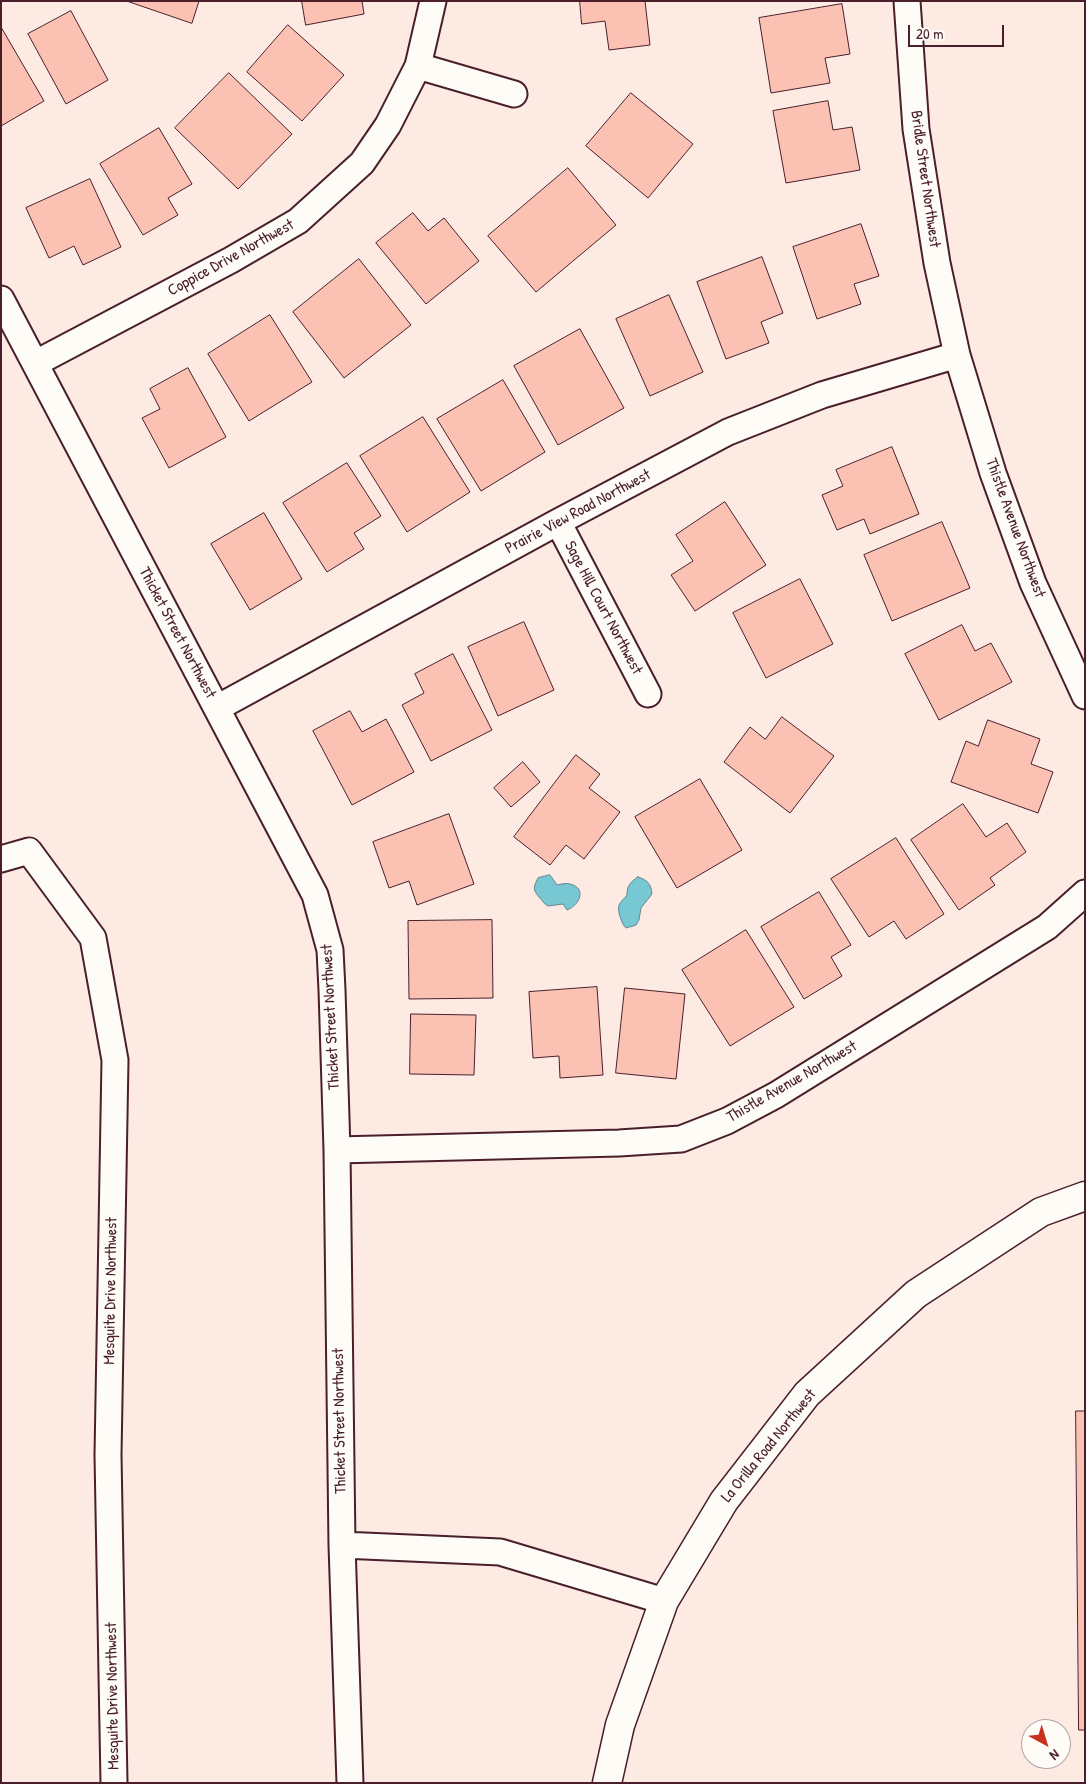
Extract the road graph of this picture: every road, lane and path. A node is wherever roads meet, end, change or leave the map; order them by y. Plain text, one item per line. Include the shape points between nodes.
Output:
1 (433, 1) edge
2 (906, 1) edge
3 (418, 66) junction
4 (514, 94) dead end
5 (1, 299) edge
6 (957, 356) junction
7 (36, 363) junction
8 (558, 522) junction
9 (648, 694) dead end
10 (1085, 696) edge
11 (217, 708) junction
12 (1, 859) edge
13 (1085, 893) edge
14 (337, 1150) junction
15 (1085, 1196) edge
16 (342, 1545) junction
17 (664, 1602) junction
18 (114, 1783) edge
19 (350, 1783) edge
20 (607, 1783) edge

1 - 3 street, Coppice Drive Northwest
2 - 6 street, Bridle Street Northwest via 916,129 937,264
3 - 4 street
3 - 7 street, Coppice Drive Northwest via 388,125 362,163 298,222
5 - 7 street, Thicket Street Northwest
6 - 8 street, Prairie View Road Northwest via 822,394 728,432
6 - 10 street, Thistle Avenue Northwest via 993,473 1033,583
7 - 11 street, Thicket Street Northwest
8 - 9 street, Sage Hill Court Northwest
8 - 11 street, Prairie View Road Northwest
11 - 14 street, Thicket Street Northwest via 315,895 330,950
12 - 18 street, Mesquite Drive Northwest via 29,850 93,938 115,1060 108,1455
13 - 14 street, Thistle Avenue Northwest via 1047,927 776,1095 727,1121 680,1139
14 - 16 street, Thicket Street Northwest
15 - 17 street, La Orilla Road Northwest via 1041,1212 916,1294 807,1394 724,1501
16 - 17 street via 500,1552
16 - 19 street, Thicket Street Northwest
17 - 20 street, La Orilla Road Northwest via 620,1725

